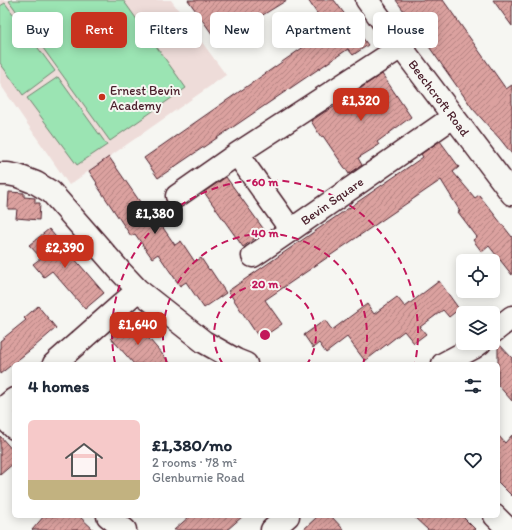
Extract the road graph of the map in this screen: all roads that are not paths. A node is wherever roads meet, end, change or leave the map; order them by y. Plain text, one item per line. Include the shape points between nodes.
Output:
1 (367, 0) edge
2 (376, 12) edge
3 (399, 48) edge
4 (402, 48) edge
5 (453, 117) junction
6 (236, 154) junction
7 (0, 174) edge
8 (512, 194) edge
9 (177, 196) dead end
10 (291, 230) junction
11 (253, 256) dead end
12 (138, 290) junction
13 (512, 317) edge
14 (500, 326) edge
15 (469, 350) edge
16 (56, 362) edge
17 (241, 362) edge
18 (447, 362) edge
19 (12, 401) edge
20 (0, 411) edge
21 (0, 414) edge
22 (12, 426) edge
23 (110, 518) edge
24 (286, 518) edge
25 (497, 518) edge
26 (125, 530) edge
27 (272, 530) edge
28 (509, 530) edge

1 - 2 street, Beechcroft Road
3 - 6 street
4 - 5 street, Beechcroft Road
5 - 8 street, Beechcroft Road
5 - 10 street, Bevin Square
6 - 9 street
6 - 10 street, Bevin Square
7 - 12 street via 36,182 51,192
10 - 11 street
12 - 16 street
12 - 17 street via 204,342
13 - 14 street
15 - 18 street
19 - 20 street
21 - 22 street
23 - 26 street
24 - 27 street
25 - 28 street

